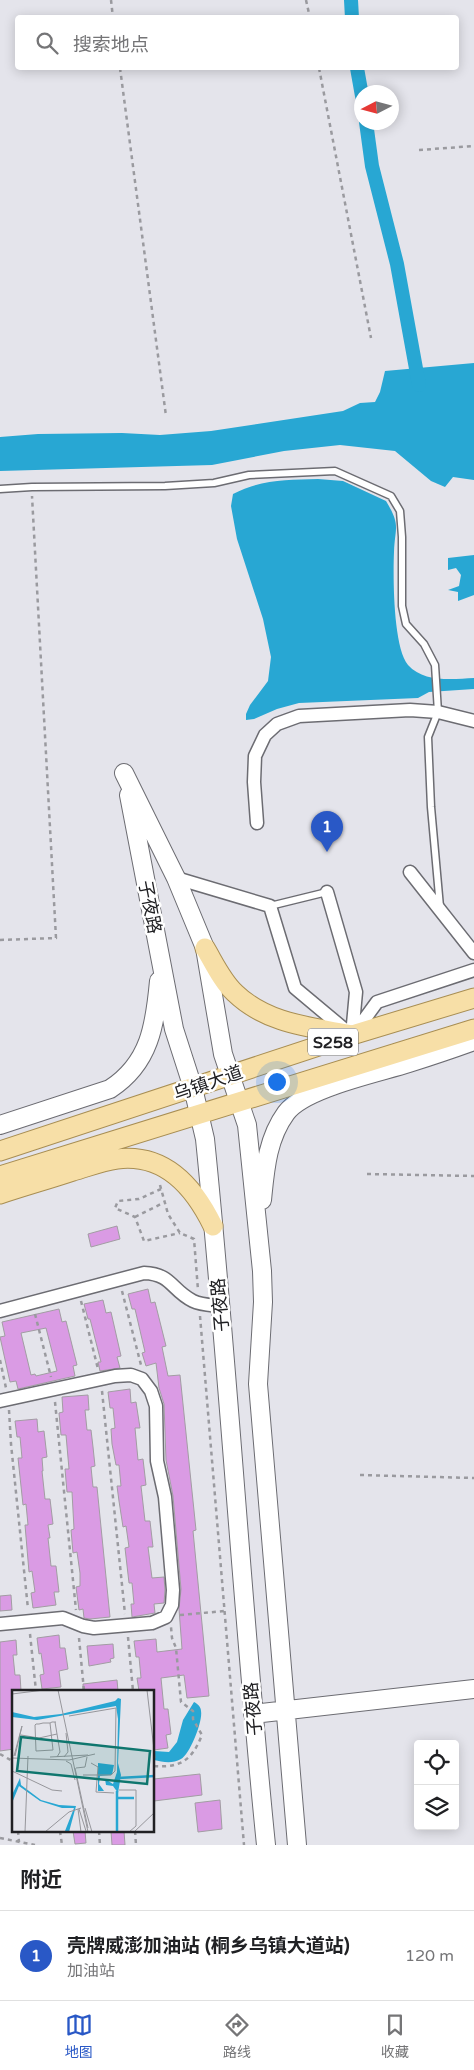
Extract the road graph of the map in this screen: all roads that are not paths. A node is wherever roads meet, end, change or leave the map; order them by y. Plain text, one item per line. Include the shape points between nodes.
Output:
1 (0, 489) edge
2 (438, 712) junction
3 (474, 721) edge
4 (257, 823) dead end
5 (410, 872) dead end
6 (176, 878) junction
7 (327, 892) joint
8 (270, 906) junction
9 (441, 911) junction
10 (205, 948) junction
11 (474, 953) edge
12 (161, 963) junction
13 (474, 970) edge
14 (474, 998) edge
15 (474, 1029) edge
16 (352, 1035) junction
17 (474, 1041) edge
18 (229, 1076) junction
19 (193, 1088) junction
20 (240, 1100) junction
21 (200, 1114) junction
22 (0, 1125) edge
23 (0, 1151) edge
24 (0, 1176) edge
25 (0, 1194) edge
26 (212, 1226) junction
27 (258, 1233) junction
28 (220, 1306) junction
29 (0, 1311) edge
30 (4, 1400) edge
31 (0, 1624) edge
32 (474, 1689) edge
33 (285, 1710) junction
34 (253, 1714) junction
35 (266, 1845) edge
36 (297, 1845) edge

1 - 2 lane via 165,486 214,483 249,475 335,471 391,496 400,511 402,606 406,624 424,644 435,665
2 - 3 street
2 - 4 street via 410,710 299,716 277,724 265,735 255,756
2 - 9 lane via 428,737
5 - 9 street
6 - 8 street
6 - 10 main road, 子夜路
6 - 12 main road, 子夜路 via 124,773
7 - 8 lane
7 - 16 street via 356,992
8 - 16 street via 295,988
9 - 11 street
10 - 16 main road via 234,992 250,1005 290,1024
10 - 18 main road, 子夜路 via 218,1034
12 - 19 main road, 子夜路 via 174,1028
12 - 22 main road via 150,1039 124,1080 102,1092
13 - 16 street via 377,1002
14 - 16 main road, 乌镇大道 / S258
15 - 20 main road, 乌镇大道 / S258
16 - 18 main road, 乌镇大道 / S258
17 - 27 main road via 315,1094 287,1111 272,1139
18 - 19 main road, 乌镇大道 / S258
18 - 20 main road, 子夜路
19 - 21 main road, 子夜路
19 - 23 main road, 乌镇大道 / S258
20 - 21 main road, 乌镇大道 / S258
20 - 27 main road, 子夜路 via 247,1125
21 - 24 main road, 乌镇大道 / S258
21 - 26 main road, 子夜路
25 - 26 main road via 117,1159 144,1160 174,1173 196,1195
26 - 28 main road, 子夜路
27 - 33 main road, 子夜路 via 263,1302 258,1384
28 - 29 street via 199,1304 156,1273 144,1273
28 - 34 main road, 子夜路
30 - 31 street via 131,1375 142,1379 156,1406 157,1461 165,1497 172,1604 166,1617 152,1623 94,1628 63,1618
32 - 33 main road
33 - 34 main road
33 - 36 main road, 子夜路
34 - 35 main road, 子夜路

